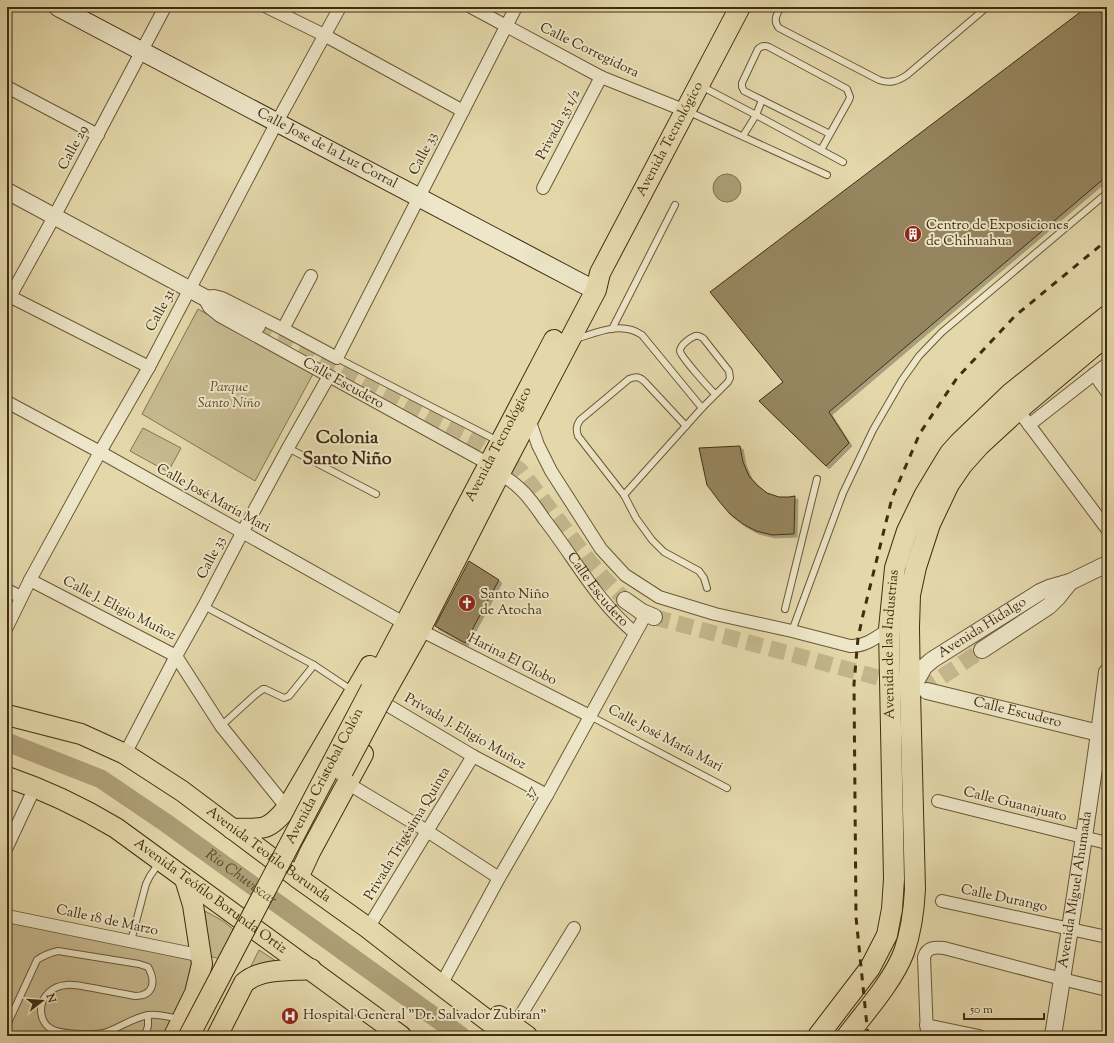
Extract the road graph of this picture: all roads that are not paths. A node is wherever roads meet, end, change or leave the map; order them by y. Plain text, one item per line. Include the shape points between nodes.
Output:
1 (165, 7) edge
2 (267, 7) edge
3 (340, 7) edge
4 (471, 7) edge
5 (516, 7) edge
6 (740, 7) edge
7 (780, 7) edge
8 (987, 7) edge
9 (64, 8) edge
10 (506, 26) junction
11 (324, 35) junction
12 (141, 51) junction
13 (602, 77) junction
14 (699, 85) junction
15 (7, 87) edge
16 (762, 100) junction
17 (462, 111) junction
18 (686, 111) junction
19 (756, 115) junction
20 (277, 122) junction
21 (830, 134) junction
22 (98, 135) junction
23 (744, 136) junction
24 (821, 150) junction
25 (842, 162) dead end
26 (827, 175) dead end
27 (543, 188) dead end
28 (7, 191) edge
29 (1107, 193) edge
30 (419, 197) junction
31 (675, 205) dead end
32 (54, 217) junction
33 (311, 276) dead end
34 (593, 282) junction
35 (190, 289) junction
36 (204, 297) junction
37 (8, 298) edge
38 (1107, 316) edge
39 (257, 326) tunnel mouth
40 (612, 328) junction
41 (284, 329) junction
42 (1107, 335) edge
43 (560, 344) junction
44 (337, 358) junction
45 (1107, 364) edge
46 (149, 367) junction
47 (1094, 374) junction
48 (329, 376) junction
49 (1107, 392) edge
50 (715, 394) junction
51 (7, 402) edge
52 (702, 408) junction
53 (1024, 417) junction
54 (529, 419) junction
55 (686, 426) junction
56 (500, 442) junction
57 (288, 448) junction
58 (100, 452) junction
59 (494, 469) junction
60 (817, 479) dead end
61 (376, 494) dead end
62 (624, 495) junction
63 (1107, 529) edge
64 (242, 533) junction
65 (1107, 564) edge
66 (30, 580) junction
67 (1070, 582) junction
68 (707, 588) dead end
69 (7, 590) edge
70 (21, 597) junction
71 (625, 600) tunnel mouth
72 (204, 606) junction
73 (786, 610) dead end
74 (650, 615) joint
75 (7, 627) edge
76 (889, 629) junction
77 (410, 631) junction
78 (792, 631) junction
79 (635, 632) junction
80 (982, 650) tunnel mouth
81 (176, 656) junction
82 (314, 665) junction
83 (1107, 672) edge
84 (918, 692) junction
85 (374, 696) junction
86 (7, 715) edge
87 (590, 716) junction
88 (222, 726) junction
89 (1103, 734) edge
90 (125, 754) junction
91 (473, 756) junction
92 (7, 777) edge
93 (347, 783) junction
94 (35, 787) junction
95 (726, 788) dead end
96 (547, 795) junction
97 (938, 801) dead end
98 (287, 808) junction
99 (232, 829) junction
100 (427, 831) junction
101 (1084, 838) junction
102 (1107, 843) edge
103 (7, 847) edge
104 (161, 860) junction
105 (298, 878) junction
106 (499, 878) junction
107 (185, 879) junction
108 (942, 901) dead end
109 (7, 916) edge
110 (368, 928) junction
111 (574, 928) dead end
112 (1069, 928) junction
113 (1107, 937) edge
114 (131, 941) junction
115 (201, 958) junction
116 (311, 969) junction
117 (1062, 980) junction
118 (441, 985) junction
119 (1107, 990) edge
120 (462, 1001) junction
121 (148, 1015) junction
122 (7, 1025) edge
123 (926, 1030) edge
124 (181, 1031) edge
125 (516, 1033) edge
126 (145, 1036) edge
127 (202, 1036) edge
128 (218, 1036) edge
129 (401, 1036) edge
130 (818, 1036) edge
131 (847, 1036) edge
132 (979, 1036) edge
133 (1054, 1036) edge

1 - 12 street, Calle 29
2 - 11 street
3 - 11 street, Calle 31
4 - 10 street, Calle Corregidora
5 - 10 street, Calle 33
6 - 14 main road, Avenida Tecnológico
7 - 8 lane via 775,20 779,28 879,80 889,82 907,75
9 - 12 main road, Calle Jose de la Luz Corral
10 - 13 street, Calle Corregidora
10 - 17 street, Calle 33
11 - 17 street
11 - 20 street, Calle 31
12 - 20 main road, Calle Jose de la Luz Corral
12 - 22 street, Calle 29
13 - 18 street, Calle Corregidora
13 - 27 street, Privada 35 1/2
14 - 18 main road, Avenida Tecnológico
14 - 19 lane
15 - 22 street
16 - 19 lane
16 - 21 lane
16 - 21 lane via 744,91 742,83 758,49 764,46 847,89 849,100
17 - 30 street, Calle 33
18 - 23 lane, Calle Corregidora
18 - 34 main road, Avenida Tecnológico
19 - 23 lane
19 - 24 lane
20 - 30 main road, Calle Jose de la Luz Corral
20 - 35 street, Calle 31
21 - 24 lane
22 - 32 street, Calle 29
23 - 26 lane, Calle Corregidora
24 - 25 lane
28 - 32 street, Calle Escudero
29 - 78 lane via 942,332 919,356 873,430 843,493
30 - 34 main road, Calle Jose de la Luz Corral
30 - 44 street, Calle 33
31 - 40 lane
32 - 35 street, Calle Escudero
32 - 37 street, Calle 29
33 - 41 street
34 - 43 main road, Avenida Tecnológico
35 - 36 street, Calle Escudero
35 - 46 street, Calle 31
36 - 39 street, Calle Escudero
36 - 41 street via 222,298
36 - 48 street, Calle Escudero via 220,316
37 - 46 street
38 - 76 main road, Avenida de las Industrias via 1011,393 950,453 924,496 907,531 896,568
40 - 43 lane
40 - 52 lane via 636,330 642,335
41 - 44 street
42 - 53 main road, Avenida de las Industrias
43 - 54 main road, Avenida Tecnológico
43 - 56 main road, Avenida Tecnológico
44 - 56 lane
45 - 47 street
46 - 58 street, Calle 31
47 - 49 street
47 - 53 street
48 - 57 street, Calle 33
48 - 59 street, Calle Escudero
50 - 50 lane via 728,382 729,372 703,338 695,336 681,346 681,354
50 - 52 lane
51 - 58 street, Calle José María Mari
52 - 55 lane
53 - 63 street
53 - 84 main road, Avenida de las Industrias via 962,465 949,484 930,524 910,595 909,627
54 - 59 main road, Avenida Tecnológico
54 - 78 street via 551,471 601,549 625,575 659,597 714,614
55 - 62 lane
55 - 62 lane via 640,377 629,379 580,420 576,429 578,436
56 - 59 main road, Avenida Tecnológico
57 - 61 lane
57 - 64 street, Calle 33
58 - 64 street, Calle José María Mari
58 - 66 street, Calle 31
59 - 77 main road, Avenida Tecnológico
59 - 79 street, Calle Escudero via 517,486 530,500 594,589 624,624
60 - 73 lane
62 - 68 lane via 652,540 664,552 699,571
64 - 72 street, Calle 33
64 - 77 street, Calle José María Mari
65 - 67 street, Avenida Hidalgo
66 - 70 street, Calle 31
66 - 81 street, Calle J. Eligio Muñoz
67 - 80 street, Avenida Hidalgo via 1049,606
67 - 84 street, Avenida Hidalgo via 1040,592 942,653 924,667
69 - 70 street
70 - 75 street, Calle 31
71 - 74 street, Calle Escudero
72 - 81 street, Calle 33
72 - 82 lane
74 - 79 street, 37
76 - 78 street via 858,646
76 - 130 main road, Avenida de las Industrias via 894,879 892,909 887,935 870,968
77 - 85 main road, Avenida Cristobal Colón
77 - 87 street, Harina El Globo
79 - 87 street, 37
81 - 88 street, Calle J. Eligio Muñoz
81 - 90 street, Calle 33
82 - 85 lane
82 - 88 lane via 289,696 284,698 263,689
83 - 89 street, Avenida Miguel Ahumada
84 - 89 street, Calle Escudero
84 - 131 main road, Avenida de las Industrias via 912,797 916,889 914,909 904,953 893,974
85 - 91 street, Privada J. Eligio Muñoz
85 - 93 main road
85 - 98 main road
85 - 124 main road, Avenida Cristobal Colón, bridge
85 - 127 main road, Avenida Cristobal Colón, bridge
86 - 90 main road, Avenida Teofilo Borunda via 81,734
87 - 95 lane, Calle José María Mari
87 - 96 street, 37
88 - 98 street, Calle J. Eligio Muñoz
89 - 101 street, Avenida Miguel Ahumada
90 - 99 main road, Avenida Teofilo Borunda via 182,791
91 - 96 street, Privada J. Eligio Muñoz
91 - 100 street, Privada Trigésima Quinta
92 - 94 main road, Avenida Teófilo Borunda Ortiz
93 - 100 street
93 - 105 main road
94 - 103 street
94 - 104 main road, Avenida Teófilo Borunda Ortiz via 94,815
96 - 106 street, 37
97 - 101 street, Calle Guanajuato
98 - 99 main road via 280,817 264,828
99 - 105 main road, Avenida Teofilo Borunda
100 - 106 street
100 - 110 street, Privada Trigésima Quinta
101 - 102 street, Calle Guanajuato
101 - 112 street, Avenida Miguel Ahumada
104 - 107 main road, Avenida Teófilo Borunda Ortiz
104 - 114 lane via 146,884
105 - 110 main road, Avenida Teofilo Borunda
106 - 118 street, 37
107 - 115 main road via 193,905
107 - 116 main road, Avenida Teófilo Borunda Ortiz
108 - 112 street, Calle Durango
109 - 114 street, Calle 18 de Marzo
110 - 118 main road, Avenida Teofilo Borunda
111 - 125 street
112 - 113 street, Calle Durango
112 - 117 street, Avenida Miguel Ahumada
114 - 115 street, Calle 18 de Marzo
115 - 124 main road via 196,993
116 - 128 main road via 255,975 248,979
116 - 129 main road, Avenida Teófilo Borunda Ortiz
117 - 119 street
117 - 123 street via 934,947 928,950 924,957
117 - 133 street, Avenida Miguel Ahumada
118 - 120 main road, Avenida Teofilo Borunda
120 - 125 main road, Avenida Teofilo Borunda via 486,1020
120 - 125 main road via 482,1007
121 - 122 lane via 106,1033 53,1030 46,1025 41,1009 42,1000 56,988 66,985 78,986 141,996 150,990 153,982 148,967 58,952 44,955 37,960
121 - 124 lane via 162,1015
121 - 126 lane
123 - 132 street

